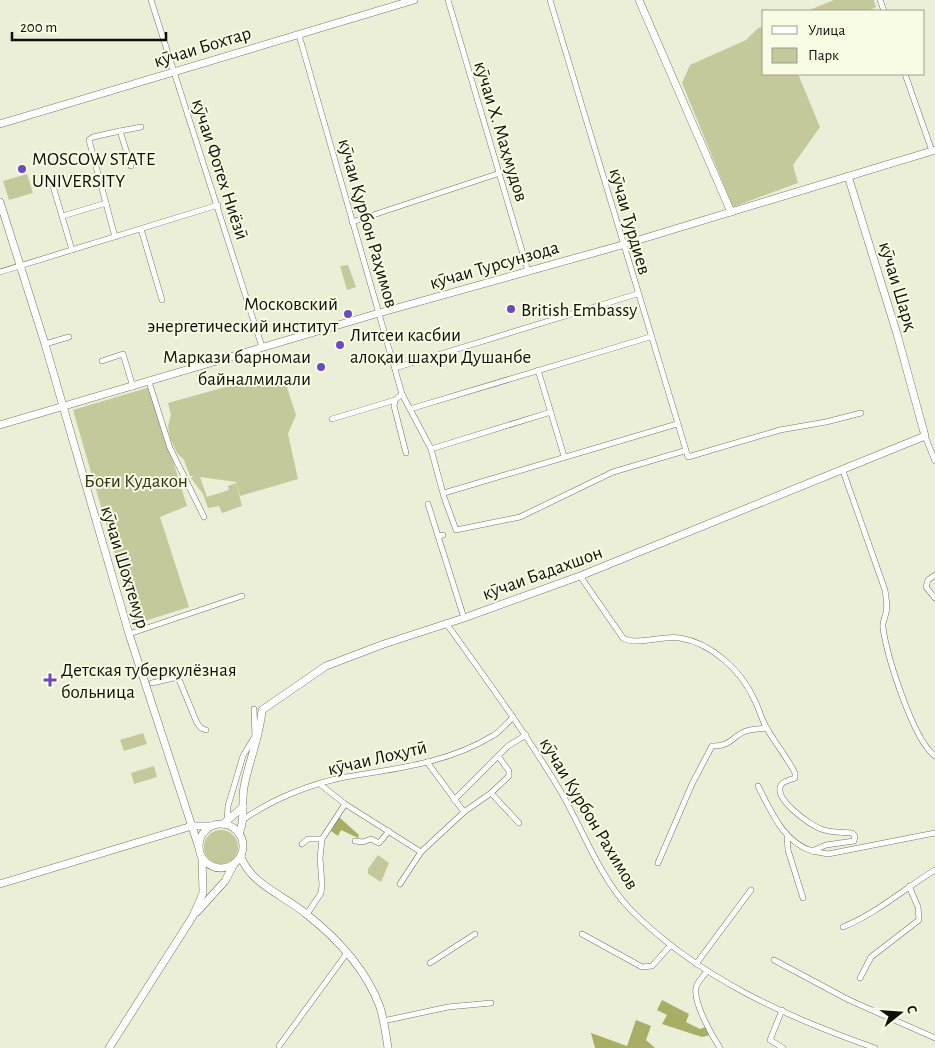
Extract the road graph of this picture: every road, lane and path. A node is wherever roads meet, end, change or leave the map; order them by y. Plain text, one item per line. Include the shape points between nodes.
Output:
1 (151, 0) edge
2 (414, 0) edge
3 (448, 0) edge
4 (550, 0) edge
5 (639, 0) edge
6 (299, 35) junction
7 (174, 72) junction
8 (905, 75) edge
9 (0, 124) edge
10 (140, 127) dead end
11 (120, 131) junction
12 (933, 150) edge
13 (131, 166) dead end
14 (500, 173) junction
15 (848, 176) junction
16 (53, 186) dead end
17 (0, 202) edge
18 (106, 203) junction
19 (218, 205) junction
20 (731, 212) junction
21 (63, 216) junction
22 (352, 222) junction
23 (141, 229) junction
24 (115, 237) junction
25 (622, 245) junction
26 (72, 250) junction
27 (20, 265) junction
28 (528, 271) junction
29 (0, 272) edge
30 (637, 294) junction
31 (162, 300) dead end
32 (379, 313) junction
33 (69, 337) dead end
34 (650, 337) junction
35 (45, 344) junction
36 (262, 347) junction
37 (102, 361) dead end
38 (395, 368) junction
39 (538, 370) junction
40 (149, 382) junction
41 (133, 387) junction
42 (402, 394) junction
43 (395, 400) junction
44 (62, 408) junction
45 (410, 409) junction
46 (551, 412) junction
47 (861, 412) dead end
48 (332, 419) dead end
49 (677, 424) junction
50 (0, 425) edge
51 (925, 436) junction
52 (431, 450) junction
53 (684, 451) junction
54 (406, 453) dead end
55 (564, 456) junction
56 (935, 461) edge
57 (843, 471) junction
58 (444, 493) junction
59 (428, 504) dead end
60 (204, 517) dead end
61 (935, 575) edge
62 (580, 576) junction
63 (242, 596) dead end
64 (935, 598) edge
65 (464, 618) junction
66 (446, 623) junction
67 (129, 634) junction
68 (152, 684) dead end
69 (254, 709) dead end
70 (513, 717) junction
71 (766, 728) junction
72 (206, 730) dead end
73 (526, 735) junction
74 (498, 756) junction
75 (935, 756) edge
76 (428, 762) junction
77 (321, 784) junction
78 (758, 786) dead end
79 (491, 793) junction
80 (454, 800) junction
81 (243, 804) junction
82 (345, 804) junction
83 (464, 812) junction
84 (244, 819) junction
85 (225, 823) junction
86 (519, 823) dead end
87 (192, 826) junction
88 (210, 826) junction
89 (389, 831) junction
90 (935, 833) edge
91 (240, 834) junction
92 (787, 835) junction
93 (322, 839) junction
94 (355, 841) dead end
95 (302, 844) dead end
96 (199, 848) junction
97 (812, 851) junction
98 (422, 852) junction
99 (241, 857) junction
100 (202, 858) junction
101 (234, 864) junction
102 (658, 864) dead end
103 (935, 870) edge
104 (249, 874) junction
105 (225, 881) junction
106 (0, 884) edge
107 (400, 884) dead end
108 (909, 886) junction
109 (751, 890) dead end
110 (803, 898) dead end
111 (307, 914) junction
112 (194, 916) junction
113 (843, 927) dead end
114 (475, 934) dead end
115 (582, 934) dead end
116 (670, 946) junction
117 (347, 953) junction
118 (774, 960) dead end
119 (430, 963) dead end
120 (696, 964) junction
121 (707, 972) junction
122 (860, 978) dead end
123 (491, 1003) dead end
124 (782, 1010) junction
125 (383, 1021) junction
126 (935, 1038) edge
127 (279, 1046) dead end
128 (109, 1048) edge
129 (388, 1048) edge
130 (720, 1048) edge
131 (783, 1048) edge
132 (875, 1048) edge

1 - 7 street, кӯчаи Фотех Ниёзӣ
2 - 6 main road, кӯчаи Бохтар
3 - 14 street, кӯчаи Х. Маҳмудов
4 - 25 street, кӯчаи Турдиев
5 - 20 main road
6 - 7 main road, кӯчаи Бохтар
6 - 22 street, кӯчаи Қурбон Раҳимов
7 - 9 main road, кӯчаи Бохтар
7 - 19 street, кӯчаи Фотех Ниёзӣ
8 - 12 street
10 - 11 street
11 - 13 street
11 - 18 street via 89,140
12 - 15 main road, кӯчаи Турсунзода
14 - 22 street
14 - 28 street, кӯчаи Х. Маҳмудов
15 - 20 main road, кӯчаи Турсунзода
15 - 51 main road, кӯчаи Шарқ via 898,334
16 - 21 street
17 - 27 main road, кӯчаи Шоҳтемур
18 - 21 street
18 - 24 street
19 - 23 street
19 - 36 street, кӯчаи Фотех Ниёзӣ
20 - 25 main road, кӯчаи Турсунзода
21 - 26 street
22 - 32 street, кӯчаи Қурбон Раҳимов
23 - 24 street
23 - 31 street
24 - 26 street
25 - 28 main road, кӯчаи Турсунзода
25 - 30 street, кӯчаи Турдиев
26 - 27 street
27 - 29 street
27 - 35 main road, кӯчаи Шоҳтемур
28 - 32 main road, кӯчаи Турсунзода
30 - 34 street, кӯчаи Турдиев
30 - 38 street
32 - 36 main road, кӯчаи Турсунзода
32 - 38 street, кӯчаи Қурбон Раҳимов
33 - 35 street
34 - 39 street
34 - 49 street, кӯчаи Турдиев
35 - 44 main road, кӯчаи Шоҳтемур
36 - 40 main road, кӯчаи Турсунзода
37 - 41 street via 123,354
38 - 42 street, кӯчаи Қурбон Раҳимов
39 - 45 street
39 - 46 street
40 - 41 main road, кӯчаи Турсунзода
40 - 60 street via 170,448
41 - 44 main road, кӯчаи Турсунзода
42 - 43 street
42 - 45 street, кӯчаи Қурбон Раҳимов
43 - 48 street
43 - 54 street
44 - 50 main road, кӯчаи Турсунзода
44 - 67 main road, кӯчаи Шоҳтемур
45 - 52 street, кӯчаи Қурбон Раҳимов
46 - 52 street
46 - 55 street
47 - 53 street via 780,430 688,457
49 - 53 street, кӯчаи Турдиев
49 - 55 street
51 - 56 street
51 - 57 main road, кӯчаи Бадахшон
52 - 58 street, кӯчаи Қурбон Раҳимов
53 - 58 street, кӯчаи Қурбон Раҳимов via 614,472 514,520 456,530
55 - 58 street
57 - 62 main road, кӯчаи Бадахшон
57 - 75 street via 885,590 887,604 882,626 897,680 907,710
59 - 65 street via 441,535
61 - 64 street via 928,580 926,587
62 - 65 main road, кӯчаи Бадахшон
62 - 71 street via 618,632 628,641 677,637 705,645 726,662 754,697
63 - 67 street
65 - 66 main road, кӯчаи Бадахшон
66 - 70 street, кӯчаи Курбон Рахимов
66 - 81 main road, кӯчаи Бадахшон via 326,666 262,710 261,730 246,780
67 - 87 main road, кӯчаи Шоҳтемур
68 - 72 street via 178,677 197,723
69 - 85 street via 255,736 243,756
70 - 73 street, кӯчаи Курбон Рахимов
70 - 76 street, кӯчаи Лоҳутӣ via 496,735
71 - 97 street via 796,776 780,786 789,806 800,817 823,830 855,836 854,841 826,845
71 - 102 street via 744,731 731,742 712,746
73 - 74 street
73 - 116 street, кӯчаи Курбон Рахимов via 595,859 629,908
74 - 79 street via 510,774
74 - 80 street
76 - 77 street, кӯчаи Лоҳутӣ
76 - 80 street
77 - 82 street
77 - 84 street, кӯчаи Лоҳутӣ via 267,804
78 - 92 street
79 - 83 street
79 - 86 street
80 - 83 street
81 - 84 main road, кӯчаи Бадахшон
81 - 85 main road
82 - 89 street
82 - 93 street
83 - 98 street
84 - 91 main road, кӯчаи Бадахшон
85 - 88 main road
85 - 91 main road
87 - 88 main road
87 - 96 main road, кӯчаи Шоҳтемур
87 - 106 main road
88 - 96 main road via 201,835
89 - 94 street via 379,843 371,839
89 - 98 street
90 - 97 street via 828,854
91 - 99 main road via 243,845
92 - 97 street
92 - 110 street via 788,850
93 - 95 street via 308,839
93 - 111 street via 321,893
96 - 100 main road
98 - 107 street
99 - 101 main road
99 - 104 main road
100 - 101 main road via 217,868
100 - 112 main road via 203,893
101 - 105 main road
103 - 108 street
104 - 105 main road via 239,870
104 - 111 main road
105 - 112 main road
108 - 113 street via 867,917
108 - 122 street via 918,907 919,920 872,957
109 - 120 street
111 - 117 main road
112 - 128 main road
114 - 119 street
115 - 116 street via 642,967 652,966
116 - 120 street, кӯчаи Курбон Рахимов
117 - 125 main road via 372,988
117 - 127 street
118 - 126 street via 849,1000
120 - 121 street, кӯчаи Курбон Рахимов
121 - 124 street, кӯчаи Курбон Рахимов
121 - 130 street via 698,984 696,996
123 - 125 street via 448,1007
124 - 131 street via 770,1040
124 - 132 street, кӯчаи Курбон Рахимов via 831,1033
125 - 129 main road

